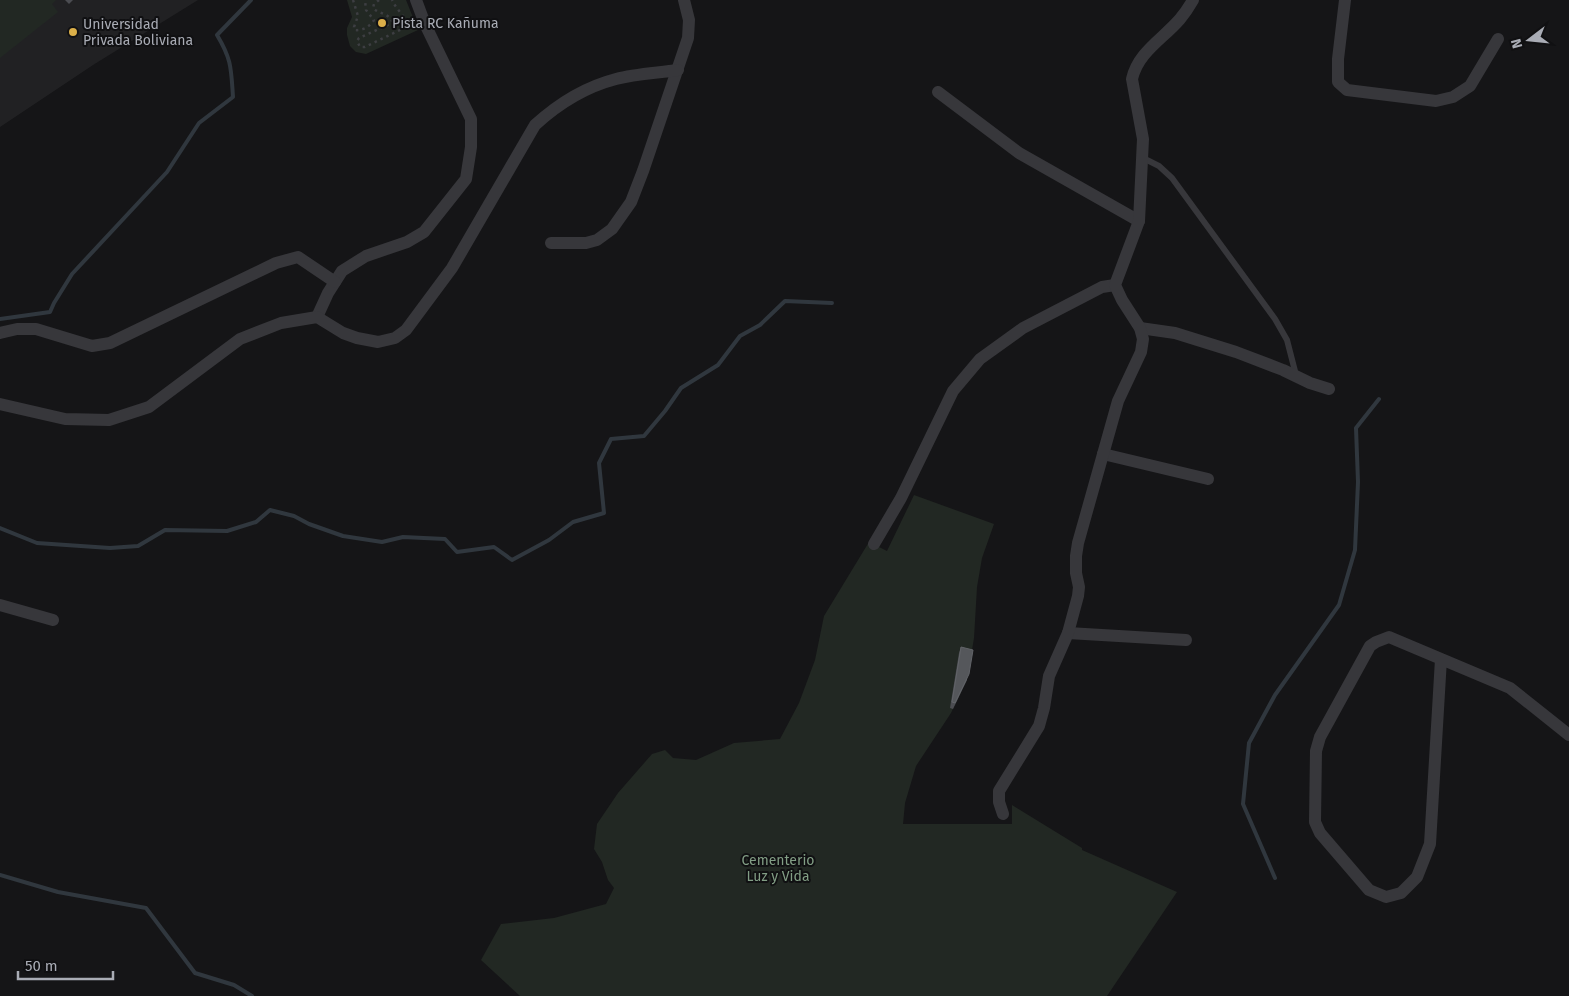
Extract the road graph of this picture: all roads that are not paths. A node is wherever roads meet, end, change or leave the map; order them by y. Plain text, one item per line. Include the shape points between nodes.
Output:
1 (416, 0) edge
2 (684, 0) edge
3 (1193, 0) edge
4 (1345, 0) edge
5 (1498, 39) dead end
6 (678, 70) junction
7 (938, 92) dead end
8 (1143, 158) junction
9 (1138, 221) junction
10 (551, 243) dead end
11 (335, 282) junction
12 (1115, 285) junction
13 (317, 317) junction
14 (1140, 328) junction
15 (0, 333) edge
16 (1296, 377) junction
17 (1329, 389) dead end
18 (0, 404) edge
19 (1103, 454) junction
20 (1208, 479) dead end
21 (874, 544) dead end
22 (0, 605) edge
23 (53, 620) dead end
24 (1068, 633) junction
25 (1186, 640) dead end
26 (1441, 659) junction
27 (1569, 735) edge
28 (1003, 814) dead end

1 - 11 street via 470,119 471,147 466,179 424,232 407,242 366,256 342,271
2 - 6 street via 689,20 688,38
3 - 8 street via 1179,21 1146,53 1134,70 1132,79 1141,123
4 - 5 street via 1338,82 1348,90 1436,101 1453,96 1470,86
6 - 10 street via 631,202 612,228 598,240 586,243
6 - 13 street via 616,79 582,92 554,108 535,126 452,268 406,330 395,338 378,342 357,338 343,334
7 - 9 street via 1019,152
8 - 9 street
8 - 16 lane via 1172,178 1275,319 1287,340
9 - 12 street
11 - 13 street
11 - 15 street via 298,257 276,263 110,343 92,346 36,329
12 - 14 street
12 - 21 street via 1102,287 1023,328 980,359 953,390 901,498
13 - 18 street via 281,323 240,339 149,407 109,420 65,418
14 - 16 street via 1175,333 1236,352
14 - 19 street via 1143,339 1141,352 1118,401
16 - 17 street
19 - 20 street
19 - 24 street via 1078,543 1076,573 1079,587
22 - 23 street
24 - 25 street
24 - 28 street via 1049,676 1039,726 999,791
26 - 26 street via 1389,637 1370,646 1320,737 1316,751 1315,822 1320,833 1369,890 1386,897 1401,893 1417,877 1430,844
26 - 27 street via 1510,688

